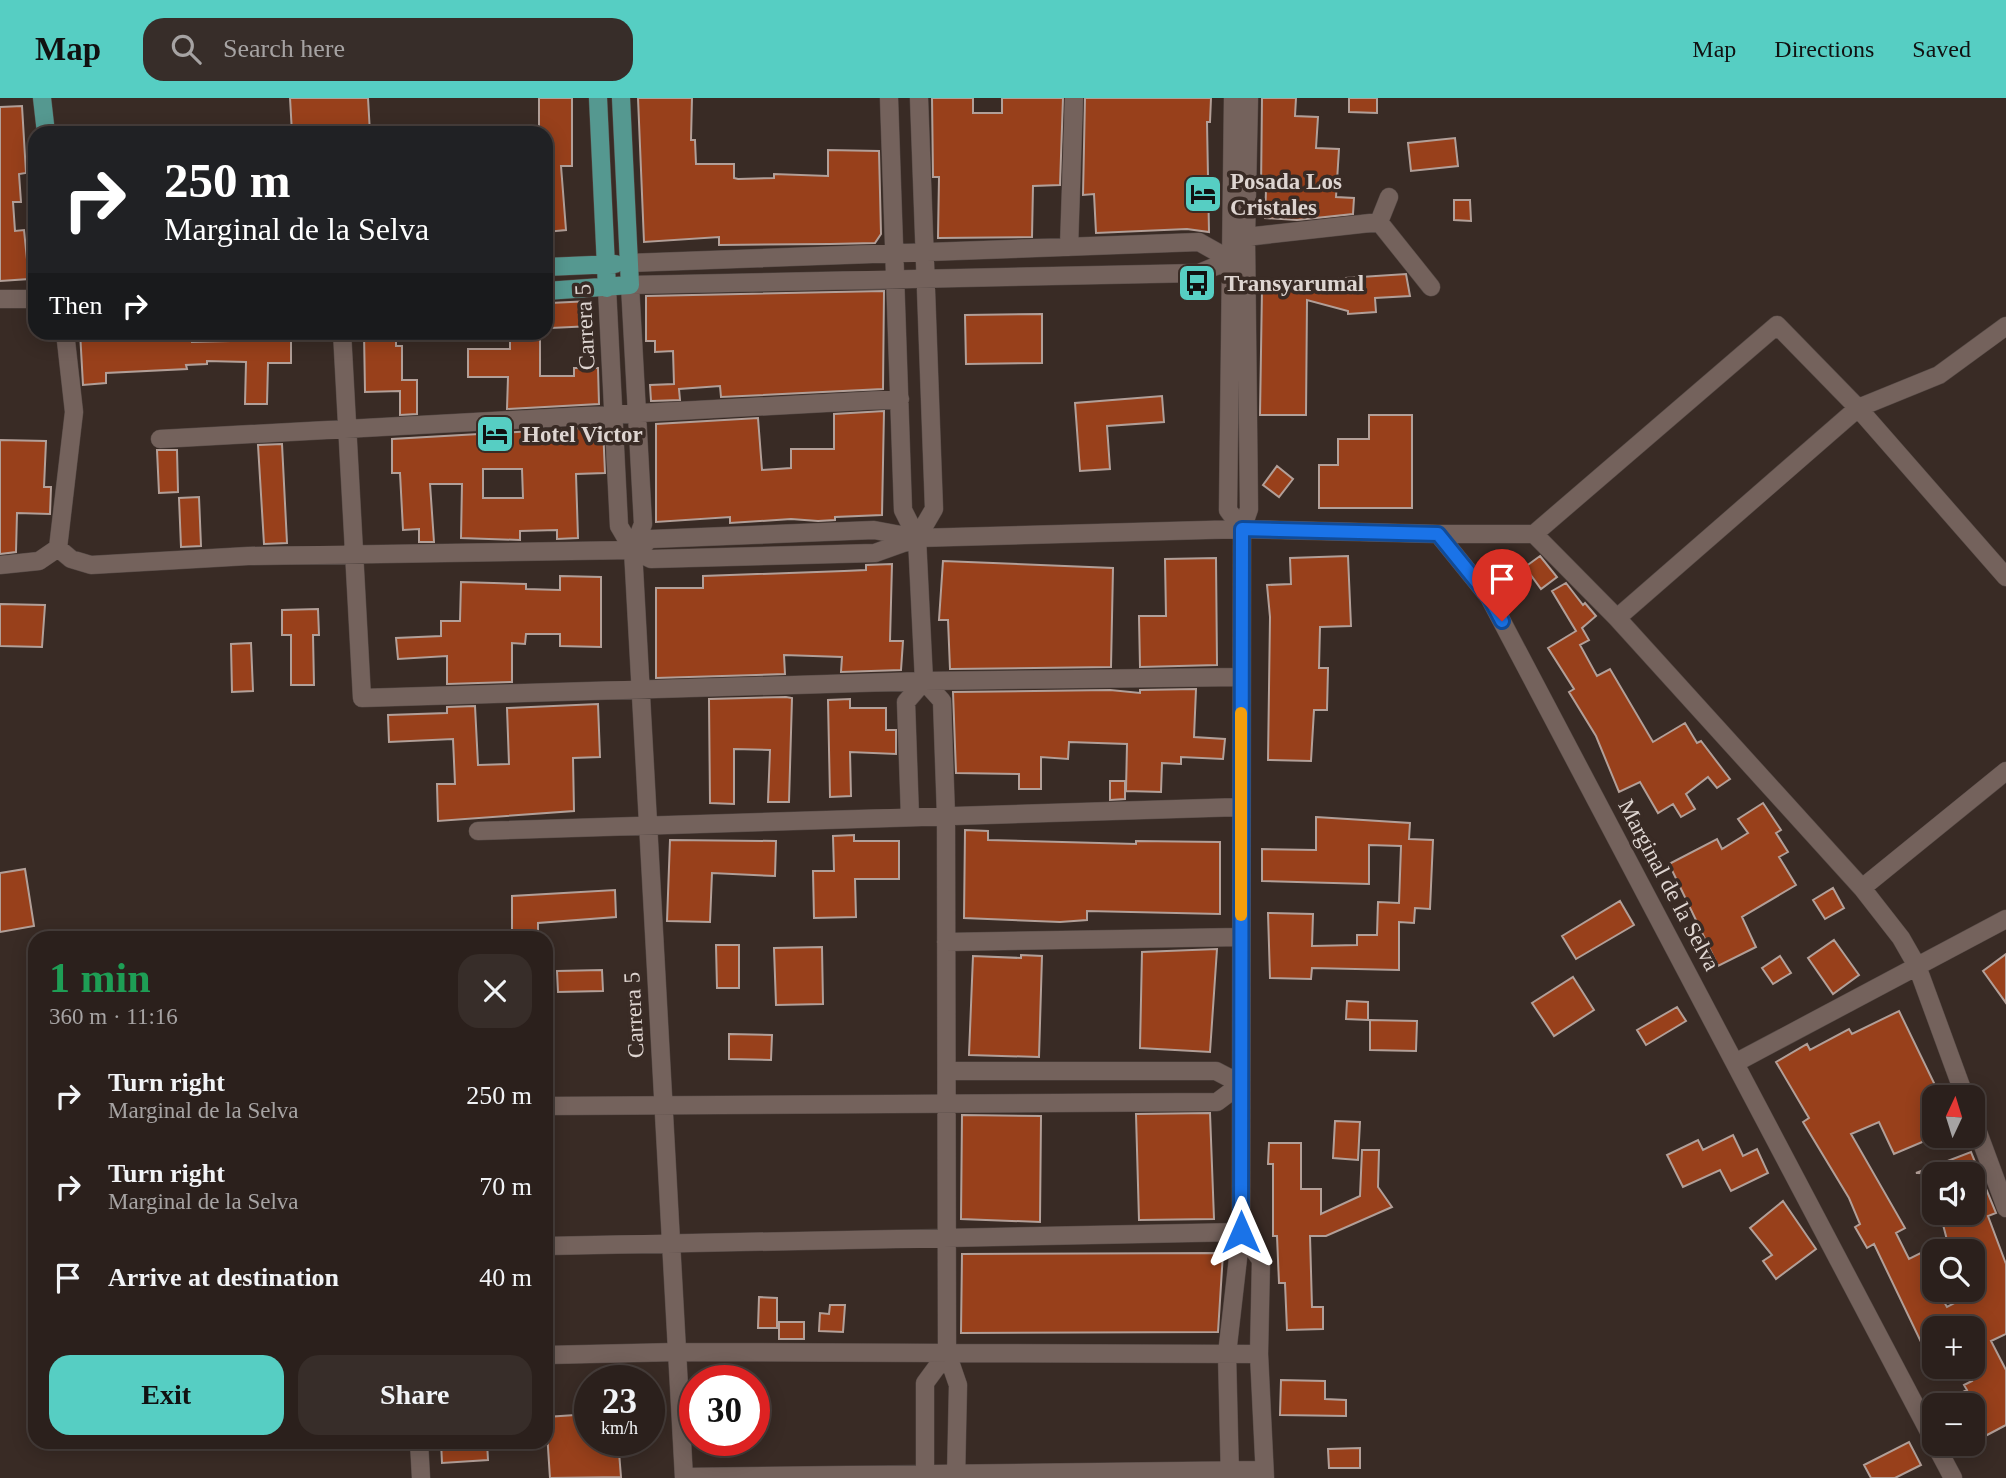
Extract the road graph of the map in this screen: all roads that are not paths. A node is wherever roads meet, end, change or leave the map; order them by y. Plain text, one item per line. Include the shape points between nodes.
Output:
1 (42, 98) edge
2 (598, 98) edge
3 (621, 98) edge
4 (890, 98) edge
5 (919, 98) edge
6 (1074, 98) edge
7 (1233, 98) edge
8 (1249, 98) edge
9 (45, 126) edge
10 (1388, 197) dead end
11 (1379, 222) junction
12 (1246, 237) junction
13 (1069, 247) junction
14 (924, 252) junction
15 (895, 253) junction
16 (1238, 260) junction
17 (629, 263) junction
18 (606, 264) junction
19 (553, 267) edge
20 (895, 280) junction
21 (925, 280) junction
22 (630, 285) junction
23 (1431, 287) dead end
24 (607, 288) junction
25 (553, 291) edge
26 (0, 299) edge
27 (28, 299) edge
28 (2006, 326) edge
29 (66, 340) edge
30 (342, 340) edge
31 (900, 398) junction
32 (1858, 408) junction
33 (635, 413) junction
34 (613, 414) junction
35 (346, 429) junction
36 (160, 439) dead end
37 (1242, 529) junction
38 (1438, 534) junction
39 (1534, 534) junction
40 (917, 538) junction
41 (58, 548) junction
42 (633, 550) junction
43 (353, 556) junction
44 (0, 565) edge
45 (2006, 577) edge
46 (1616, 618) junction
47 (1241, 677) junction
48 (924, 681) junction
49 (641, 691) junction
50 (2006, 771) edge
51 (1241, 807) junction
52 (946, 816) junction
53 (910, 817) junction
54 (648, 827) junction
55 (478, 831) dead end
56 (1862, 888) junction
57 (2006, 919) edge
58 (1241, 937) junction
59 (946, 942) junction
60 (1917, 966) junction
61 (1735, 1063) junction
62 (947, 1071) junction
63 (1241, 1084) junction
64 (1961, 1085) edge
65 (947, 1103) junction
66 (553, 1106) edge
67 (663, 1106) junction
68 (1984, 1148) edge
69 (2006, 1208) edge
70 (1241, 1232) junction
71 (947, 1237) junction
72 (670, 1243) junction
73 (553, 1247) edge
74 (677, 1352) junction
75 (947, 1353) junction
76 (1227, 1353) junction
77 (1259, 1354) junction
78 (553, 1355) edge
79 (1922, 1420) edge
80 (419, 1449) edge
81 (1941, 1456) edge
82 (1230, 1474) edge
83 (1264, 1474) edge
84 (925, 1476) edge
85 (956, 1476) edge
86 (421, 1478) edge
87 (684, 1478) edge
88 (1953, 1478) edge

1 - 9 main road
2 - 18 main road, Carrera 5
3 - 17 main road, Carrera 5
4 - 15 street
5 - 14 street
6 - 13 street
7 - 16 street
8 - 12 street
10 - 11 street
11 - 12 street
11 - 23 street
12 - 16 street
13 - 14 street
13 - 16 street via 1199,242
14 - 15 street
14 - 21 street
15 - 17 street
15 - 20 street
16 - 21 street via 1199,273
16 - 37 street via 1228,510
17 - 18 main road
17 - 22 main road, Carrera 5
18 - 19 main road
18 - 24 main road, Carrera 5
20 - 21 street
20 - 22 street
20 - 31 street
21 - 40 street via 934,509
22 - 24 main road
22 - 33 street, Carrera 5
24 - 25 main road
24 - 34 street, Carrera 5
26 - 27 street
28 - 32 street via 1939,375
29 - 41 street via 74,412
30 - 35 street
31 - 33 street
31 - 40 street via 903,510
32 - 39 street via 1777,325
32 - 45 street
32 - 46 street
33 - 34 street
33 - 42 street, Carrera 5 via 643,524
34 - 35 street
34 - 42 street, Carrera 5 via 619,526
35 - 36 street
35 - 43 street
37 - 38 street
37 - 40 street
37 - 47 street
38 - 39 street
38 - 61 street, Marginal de la Selva via 1489,597
39 - 46 street
40 - 42 street via 874,530 651,539
40 - 48 street
41 - 43 street via 71,559 91,565 248,556
41 - 44 street via 39,561
42 - 43 street
42 - 49 street, Carrera 5
43 - 49 street via 362,698
46 - 56 street
47 - 48 street
47 - 51 street
48 - 49 street
48 - 52 street via 942,701
48 - 53 street via 906,702
49 - 54 street, Carrera 5
50 - 56 street
51 - 52 street
51 - 58 street
52 - 53 street
52 - 59 street
53 - 54 street
54 - 55 street
54 - 67 street, Carrera 5
56 - 60 street
57 - 60 street
58 - 59 street
58 - 63 street
59 - 62 street
60 - 61 street
60 - 64 street
61 - 79 street, Marginal de la Selva
62 - 63 street via 1216,1071
62 - 65 street
63 - 65 street via 1217,1102
63 - 70 street
65 - 67 street
65 - 71 street
66 - 67 street
67 - 72 street, Carrera 5
68 - 69 street
70 - 71 street
70 - 76 street
70 - 77 street via 1261,1260
71 - 72 street
71 - 75 street
72 - 73 street
72 - 74 street, Carrera 5
74 - 75 street
74 - 78 street
74 - 87 street, Carrera 5
75 - 76 street
75 - 84 street via 925,1383
75 - 85 street via 958,1385
76 - 77 street
76 - 82 street
77 - 83 street
80 - 86 street
81 - 88 street, Marginal de la Selva
82 - 83 street
82 - 85 street
84 - 85 street
84 - 87 street

